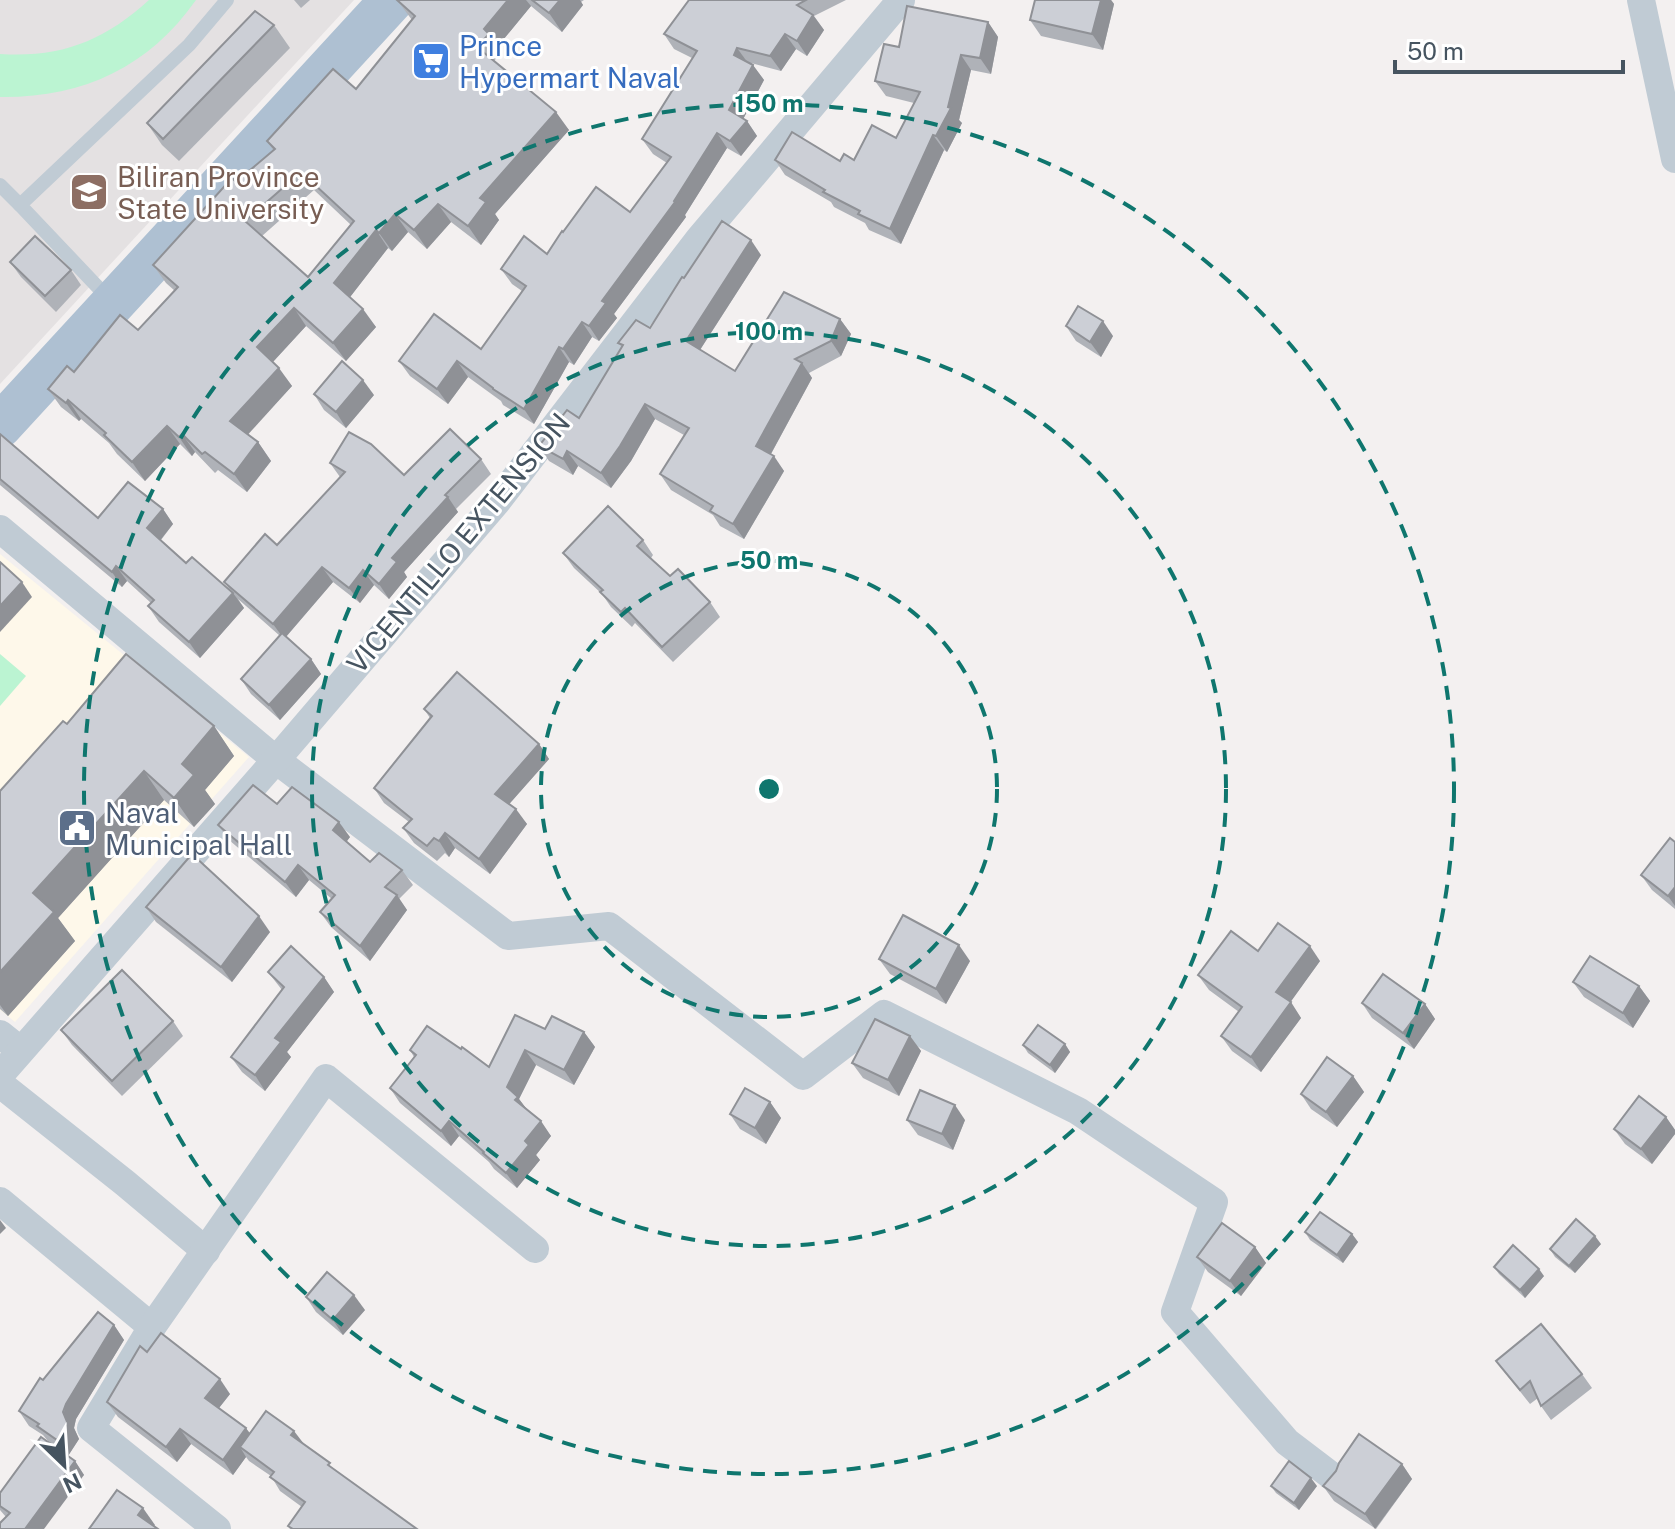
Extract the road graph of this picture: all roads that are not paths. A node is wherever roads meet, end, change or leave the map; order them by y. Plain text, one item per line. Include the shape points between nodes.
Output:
1 (227, 0) edge
2 (392, 0) edge
3 (901, 0) edge
4 (1641, 0) edge
5 (1674, 149) edge
6 (0, 185) edge
7 (20, 205) junction
8 (113, 304) junction
9 (0, 426) edge
10 (0, 529) edge
11 (276, 760) junction
12 (10, 1042) edge
13 (0, 1075) edge
14 (0, 1084) edge
15 (0, 1201) edge
16 (535, 1249) dead end
17 (206, 1251) junction
18 (152, 1327) junction
19 (1333, 1477) edge
20 (217, 1529) edge

1 - 7 lane via 189,45
2 - 8 main road
3 - 11 street, VICENTILLO EXTENSION via 699,239 496,503
4 - 5 street
6 - 7 lane
7 - 8 lane
8 - 9 main road
10 - 11 street
11 - 12 street, VICENTILLO EXTENSION
11 - 19 street via 508,936 609,926 803,1076 884,1014 1078,1111 1214,1202 1175,1312 1287,1442
12 - 13 street, VICENTILLO EXTENSION
14 - 17 street
15 - 18 street
16 - 17 street via 326,1078
17 - 18 street
18 - 20 street via 91,1428

